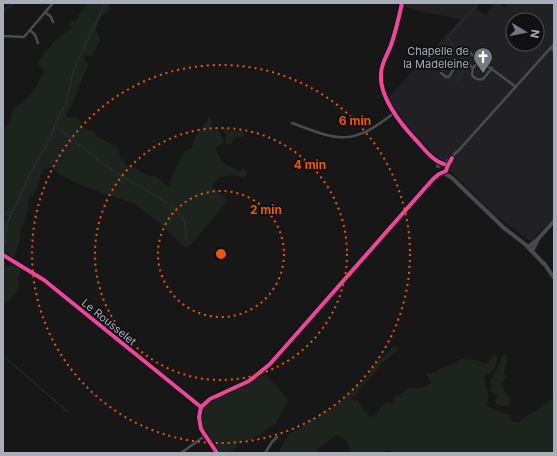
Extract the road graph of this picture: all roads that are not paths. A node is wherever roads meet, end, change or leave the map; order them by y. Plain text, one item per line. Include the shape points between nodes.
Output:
1 (53, 3) edge
2 (402, 3) edge
3 (45, 12) junction
4 (53, 22) dead end
5 (30, 30) junction
6 (3, 36) edge
7 (38, 43) dead end
8 (554, 44) edge
9 (551, 48) junction
10 (466, 50) dead end
11 (554, 51) edge
12 (480, 60) junction
13 (474, 68) junction
14 (492, 68) junction
15 (441, 73) dead end
16 (516, 87) junction
17 (394, 113) junction
18 (292, 123) dead end
19 (443, 168) junction
20 (554, 221) edge
21 (531, 248) junction
22 (3, 255) edge
23 (554, 278) edge
24 (201, 407) junction
25 (206, 435) junction
26 (277, 437) dead end
27 (182, 453) edge
28 (218, 453) edge
29 (264, 453) edge

1 - 3 street
2 - 17 street via 381,74
3 - 4 street
3 - 5 street
5 - 6 street via 24,37
5 - 7 street
8 - 9 street
9 - 11 street
9 - 16 street
10 - 12 street
12 - 13 street
12 - 14 street
13 - 14 street via 473,76 480,80
13 - 15 street via 462,61 449,77
14 - 16 street
16 - 19 street
17 - 18 street via 376,127 348,138 328,135
17 - 19 street via 402,125
19 - 21 street via 498,221
19 - 24 street via 270,364 249,381 210,399
20 - 21 street
21 - 23 street
22 - 24 street, Le Rousselet via 49,284
24 - 25 street via 199,417
25 - 27 street
25 - 28 street
26 - 29 street

